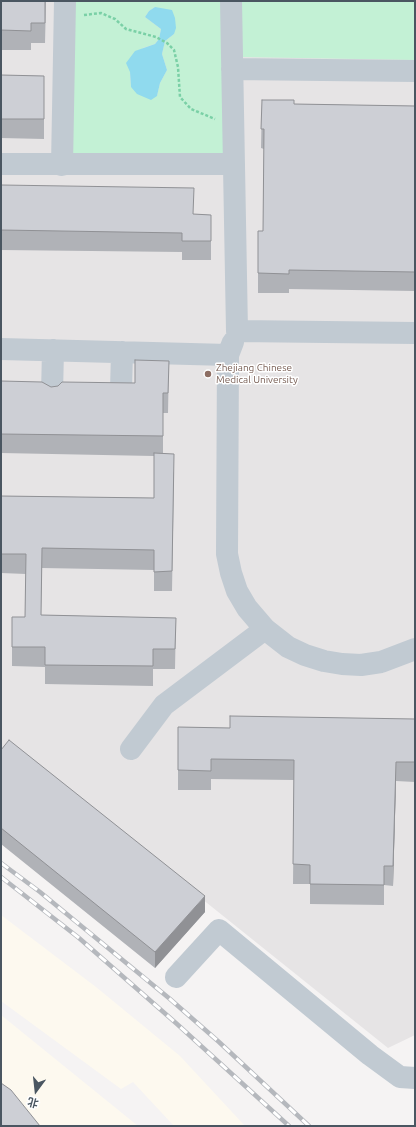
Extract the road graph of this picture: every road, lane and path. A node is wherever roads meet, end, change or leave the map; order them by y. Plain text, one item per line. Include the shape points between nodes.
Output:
1 (231, 1) edge
2 (64, 11) edge
3 (232, 69) junction
4 (415, 71) edge
5 (234, 123) junction
6 (1, 164) edge
7 (234, 164) junction
8 (62, 165) junction
9 (237, 331) junction
10 (415, 333) edge
11 (1, 349) edge
12 (53, 350) junction
13 (122, 352) junction
14 (228, 355) junction
15 (121, 390) edge
16 (52, 394) edge
17 (265, 629) junction
18 (415, 649) edge
19 (131, 749) dead end
20 (176, 977) dead end
21 (415, 1078) edge

1 - 3 street
2 - 5 path via 82,15 101,13 115,19 126,29 156,37 167,43 174,50 180,97 190,109 211,118
2 - 8 street
3 - 4 street
3 - 5 street
5 - 7 street
6 - 8 street
7 - 8 street
7 - 9 street
9 - 10 street
9 - 14 street
11 - 12 street
12 - 13 street
12 - 16 street
13 - 14 street
13 - 15 street
14 - 17 street via 227,554 237,591 247,608
17 - 18 street via 288,647 305,655 342,664 381,662
17 - 19 street via 164,705
20 - 21 street via 219,930 370,1055 400,1077

